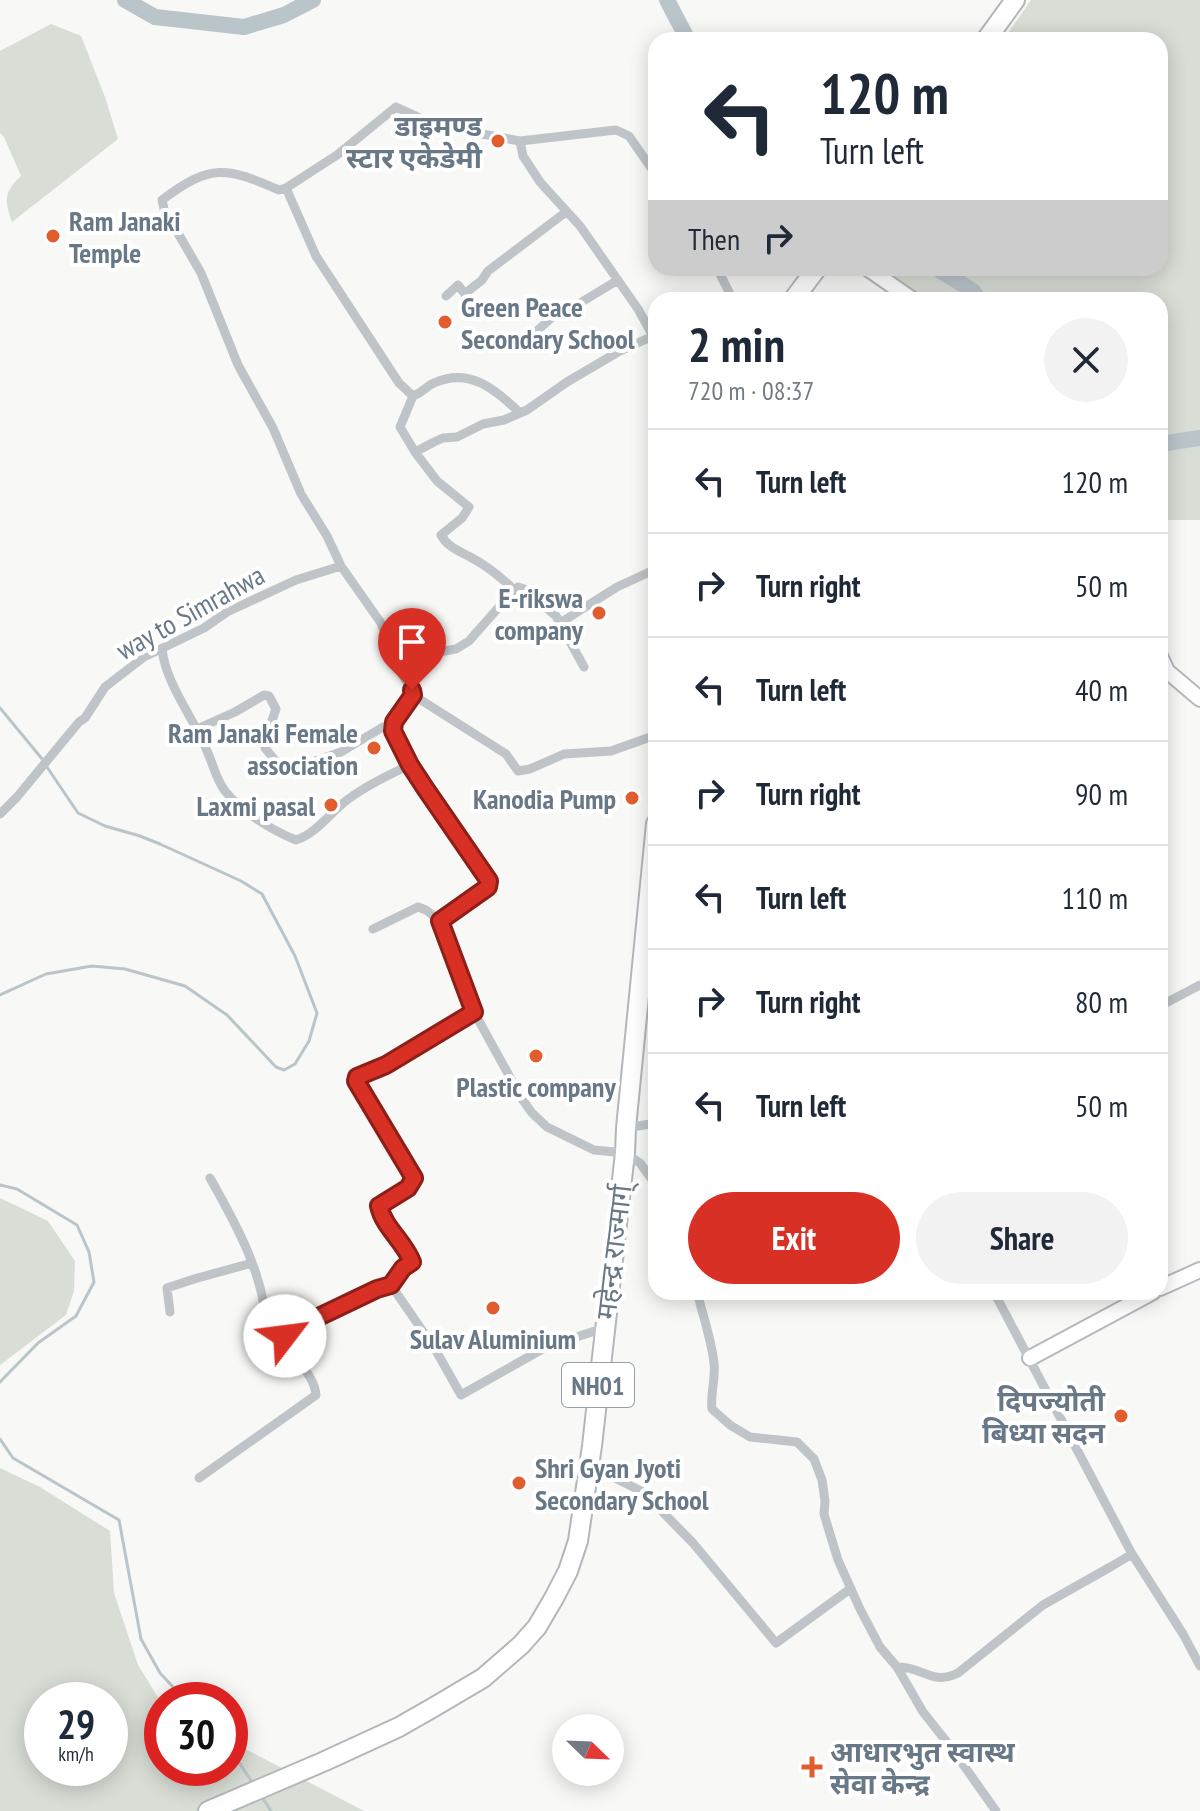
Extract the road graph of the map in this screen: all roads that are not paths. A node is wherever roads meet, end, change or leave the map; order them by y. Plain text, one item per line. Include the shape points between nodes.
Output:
1 (1015, 0) edge
2 (992, 32) edge
3 (520, 141) junction
4 (648, 163) edge
5 (286, 188) junction
6 (566, 212) junction
7 (878, 276) edge
8 (618, 280) junction
9 (902, 292) edge
10 (446, 296) dead end
11 (648, 327) edge
12 (529, 338) dead end
13 (648, 338) edge
14 (413, 396) junction
15 (519, 412) junction
16 (415, 452) junction
17 (341, 566) junction
18 (648, 573) edge
19 (514, 590) junction
20 (560, 623) junction
21 (162, 649) junction
22 (584, 667) dead end
23 (1168, 672) edge
24 (402, 674) junction
25 (413, 695) junction
26 (1200, 699) edge
27 (393, 726) junction
28 (197, 729) junction
29 (648, 738) edge
30 (410, 765) junction
31 (0, 814) edge
32 (648, 905) edge
33 (440, 921) junction
34 (373, 929) dead end
35 (1200, 985) edge
36 (1168, 1002) edge
37 (474, 1012) junction
38 (648, 1124) edge
39 (626, 1128) junction
40 (625, 1153) junction
41 (648, 1174) edge
42 (210, 1178) dead end
43 (252, 1263) junction
44 (194, 1267) dead end
45 (1200, 1270) edge
46 (200, 1277) junction
47 (1168, 1284) edge
48 (391, 1285) junction
49 (699, 1300) edge
50 (998, 1300) edge
51 (1138, 1300) edge
52 (170, 1312) dead end
53 (604, 1328) junction
54 (285, 1333) junction
55 (1030, 1358) junction
56 (589, 1465) junction
57 (199, 1478) dead end
58 (1132, 1554) junction
59 (850, 1589) junction
60 (1200, 1666) edge
61 (897, 1667) junction
62 (208, 1811) edge
63 (996, 1811) edge

1 - 2 highway
3 - 4 street via 616,130 629,136
3 - 5 street via 438,126 396,107
3 - 6 street via 523,156
5 - 14 street via 316,256 399,383
5 - 17 street via 217,171 162,200 201,273 238,365 301,494
6 - 8 street
6 - 10 street via 465,294 458,285
7 - 9 street
8 - 11 street
8 - 12 street via 557,313
13 - 15 street
14 - 15 street via 431,383 468,376
14 - 16 street via 400,427
15 - 16 street
16 - 19 street via 437,481 469,507 441,535 445,543
17 - 21 street, way to Simrahwa via 252,600
17 - 24 street via 381,623
18 - 20 street
19 - 20 street via 524,589
19 - 24 street via 469,641 433,653
20 - 22 street
21 - 28 street via 164,666
21 - 31 street, way to Simrahwa via 105,687 85,718
23 - 26 street
24 - 25 street
25 - 27 street
25 - 29 street via 506,754 518,771 564,754 611,751
27 - 28 street via 286,771 265,748 276,709 269,696
27 - 30 street
28 - 30 street via 227,793 263,825 296,840 307,837 347,800
30 - 33 street via 489,881 488,887
32 - 39 highway, महेन्द्र राज्मार्ग् / NH01
33 - 34 street via 418,907
33 - 37 street
35 - 36 street
37 - 40 street via 532,1113 547,1127 594,1150
37 - 48 street via 357,1077 414,1178 408,1188 379,1206 412,1262
38 - 39 street
39 - 40 highway, महेन्द्र राज्मार्ग् / NH01
40 - 41 street
40 - 53 highway, महेन्द्र राज्मार्ग् / NH01
42 - 43 street
43 - 46 street
43 - 54 street via 266,1334
44 - 46 street
45 - 47 street
46 - 52 street via 167,1288
48 - 53 street via 461,1395 546,1347
48 - 54 street
49 - 59 street via 714,1367 712,1409 750,1437 797,1442 814,1459 822,1480 824,1514
50 - 55 street
51 - 55 street
53 - 56 highway, महेन्द्र राज्मार्ग् / NH01
54 - 57 street via 315,1384 316,1395
55 - 58 street
56 - 59 street via 643,1492 776,1643
56 - 62 highway, महेन्द्र राज्मार्ग् / NH01 via 568,1571 521,1645 483,1678 399,1727
58 - 60 street
58 - 61 street via 1043,1605 958,1673 939,1679
59 - 61 street via 880,1647
61 - 63 street via 923,1712

